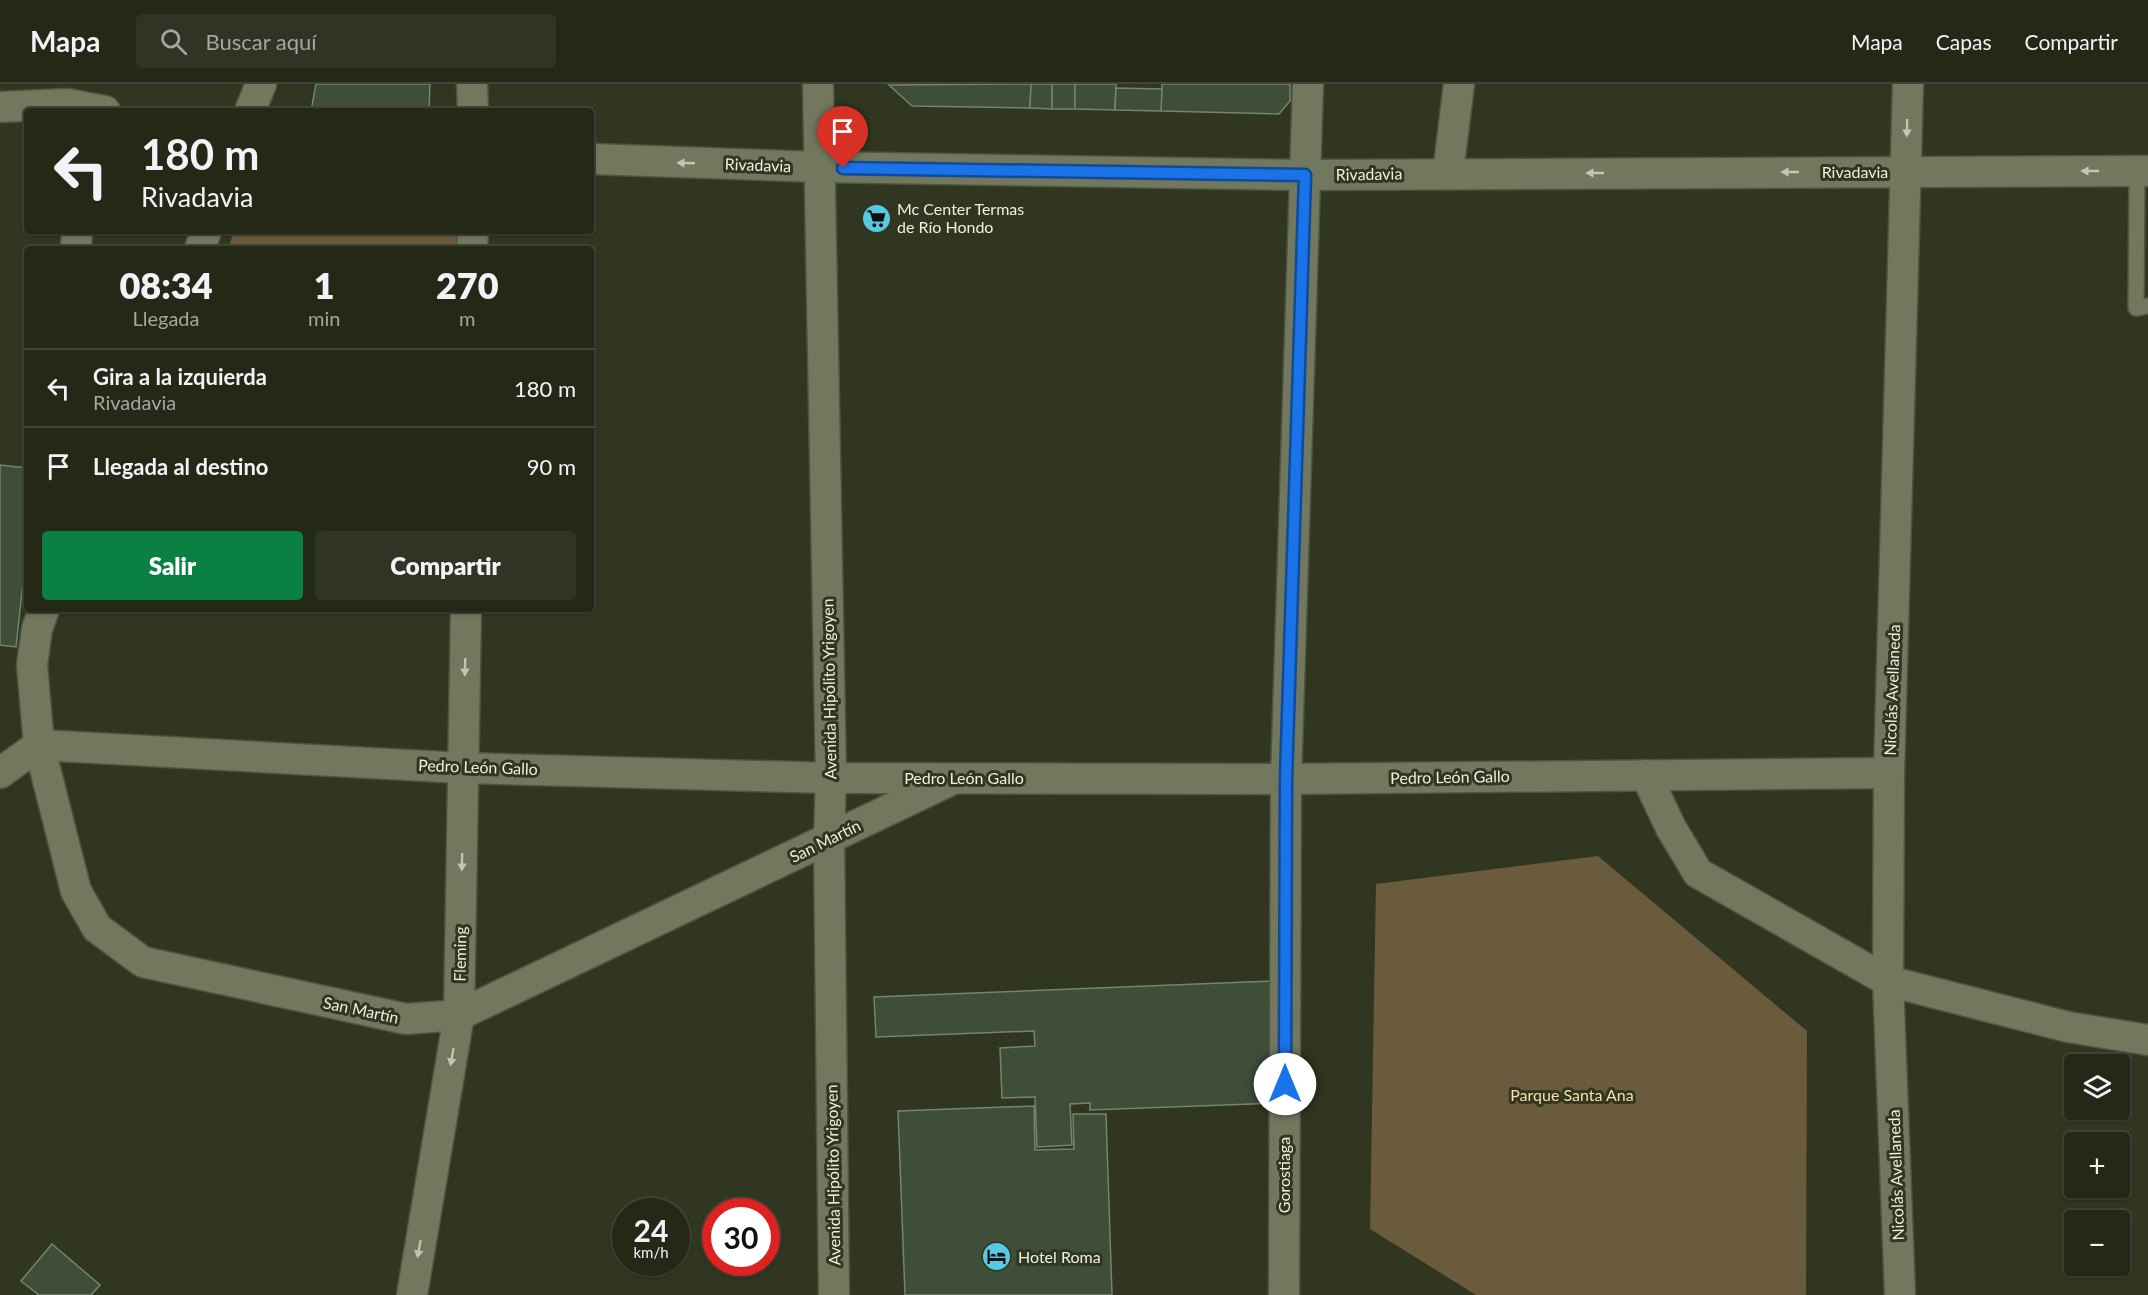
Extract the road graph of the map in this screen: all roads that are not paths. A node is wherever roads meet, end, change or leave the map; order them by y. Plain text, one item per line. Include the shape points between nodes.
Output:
1 (261, 84) edge
2 (472, 84) edge
3 (818, 84) edge
4 (1308, 84) edge
5 (1459, 84) edge
6 (1908, 84) edge
7 (64, 100) edge
8 (0, 107) edge
9 (94, 108) edge
10 (251, 108) edge
11 (473, 108) edge
12 (594, 159) edge
13 (819, 167) junction
14 (2142, 171) edge
15 (1906, 172) junction
16 (1448, 173) junction
17 (1305, 175) junction
18 (2148, 306) edge
19 (43, 612) edge
20 (466, 612) edge
21 (39, 746) junction
22 (463, 768) junction
23 (1889, 772) junction
24 (0, 773) edge
25 (1646, 775) junction
26 (831, 778) junction
27 (954, 778) junction
28 (1286, 779) junction
29 (829, 839) junction
30 (1888, 981) junction
31 (459, 1015) junction
32 (2148, 1040) edge
33 (412, 1295) edge
34 (834, 1295) edge
35 (1284, 1295) edge
36 (1900, 1295) edge

1 - 10 street
2 - 11 street
3 - 13 street, Avenida Hipólito Yrigoyen
4 - 17 street, Gorostiaga
5 - 16 street
6 -> 15 street, Nicolás Avellaneda
7 - 8 street
7 - 9 street
13 -> 12 street, Rivadavia
13 - 17 street, Rivadavia
13 - 26 street, Avenida Hipólito Yrigoyen
14 -> 15 street, Rivadavia
14 - 18 lane via 2136,308
15 -> 16 street, Rivadavia
15 - 23 street, Nicolás Avellaneda
16 - 17 street, Rivadavia
17 - 28 street, Gorostiaga
19 - 21 street, San Martín via 32,664
20 -> 22 street, Fleming
21 - 22 street, Pedro León Gallo
21 - 24 street
21 - 31 street, San Martín via 76,891 97,928 143,962 405,1020
22 - 26 street, Pedro León Gallo
22 -> 31 street, Fleming
23 - 25 street, Pedro León Gallo
23 - 30 street, Nicolás Avellaneda
25 - 28 street, Pedro León Gallo
25 - 30 street via 1698,873
26 - 27 street, Pedro León Gallo
26 - 29 street, Avenida Hipólito Yrigoyen
27 - 28 street, Pedro León Gallo
27 - 29 street, San Martín
28 - 35 street, Gorostiaga
29 - 31 street, San Martín
29 - 34 street, Avenida Hipólito Yrigoyen
30 - 32 street via 2068,1027
30 - 36 street, Nicolás Avellaneda
31 -> 33 street, Fleming

